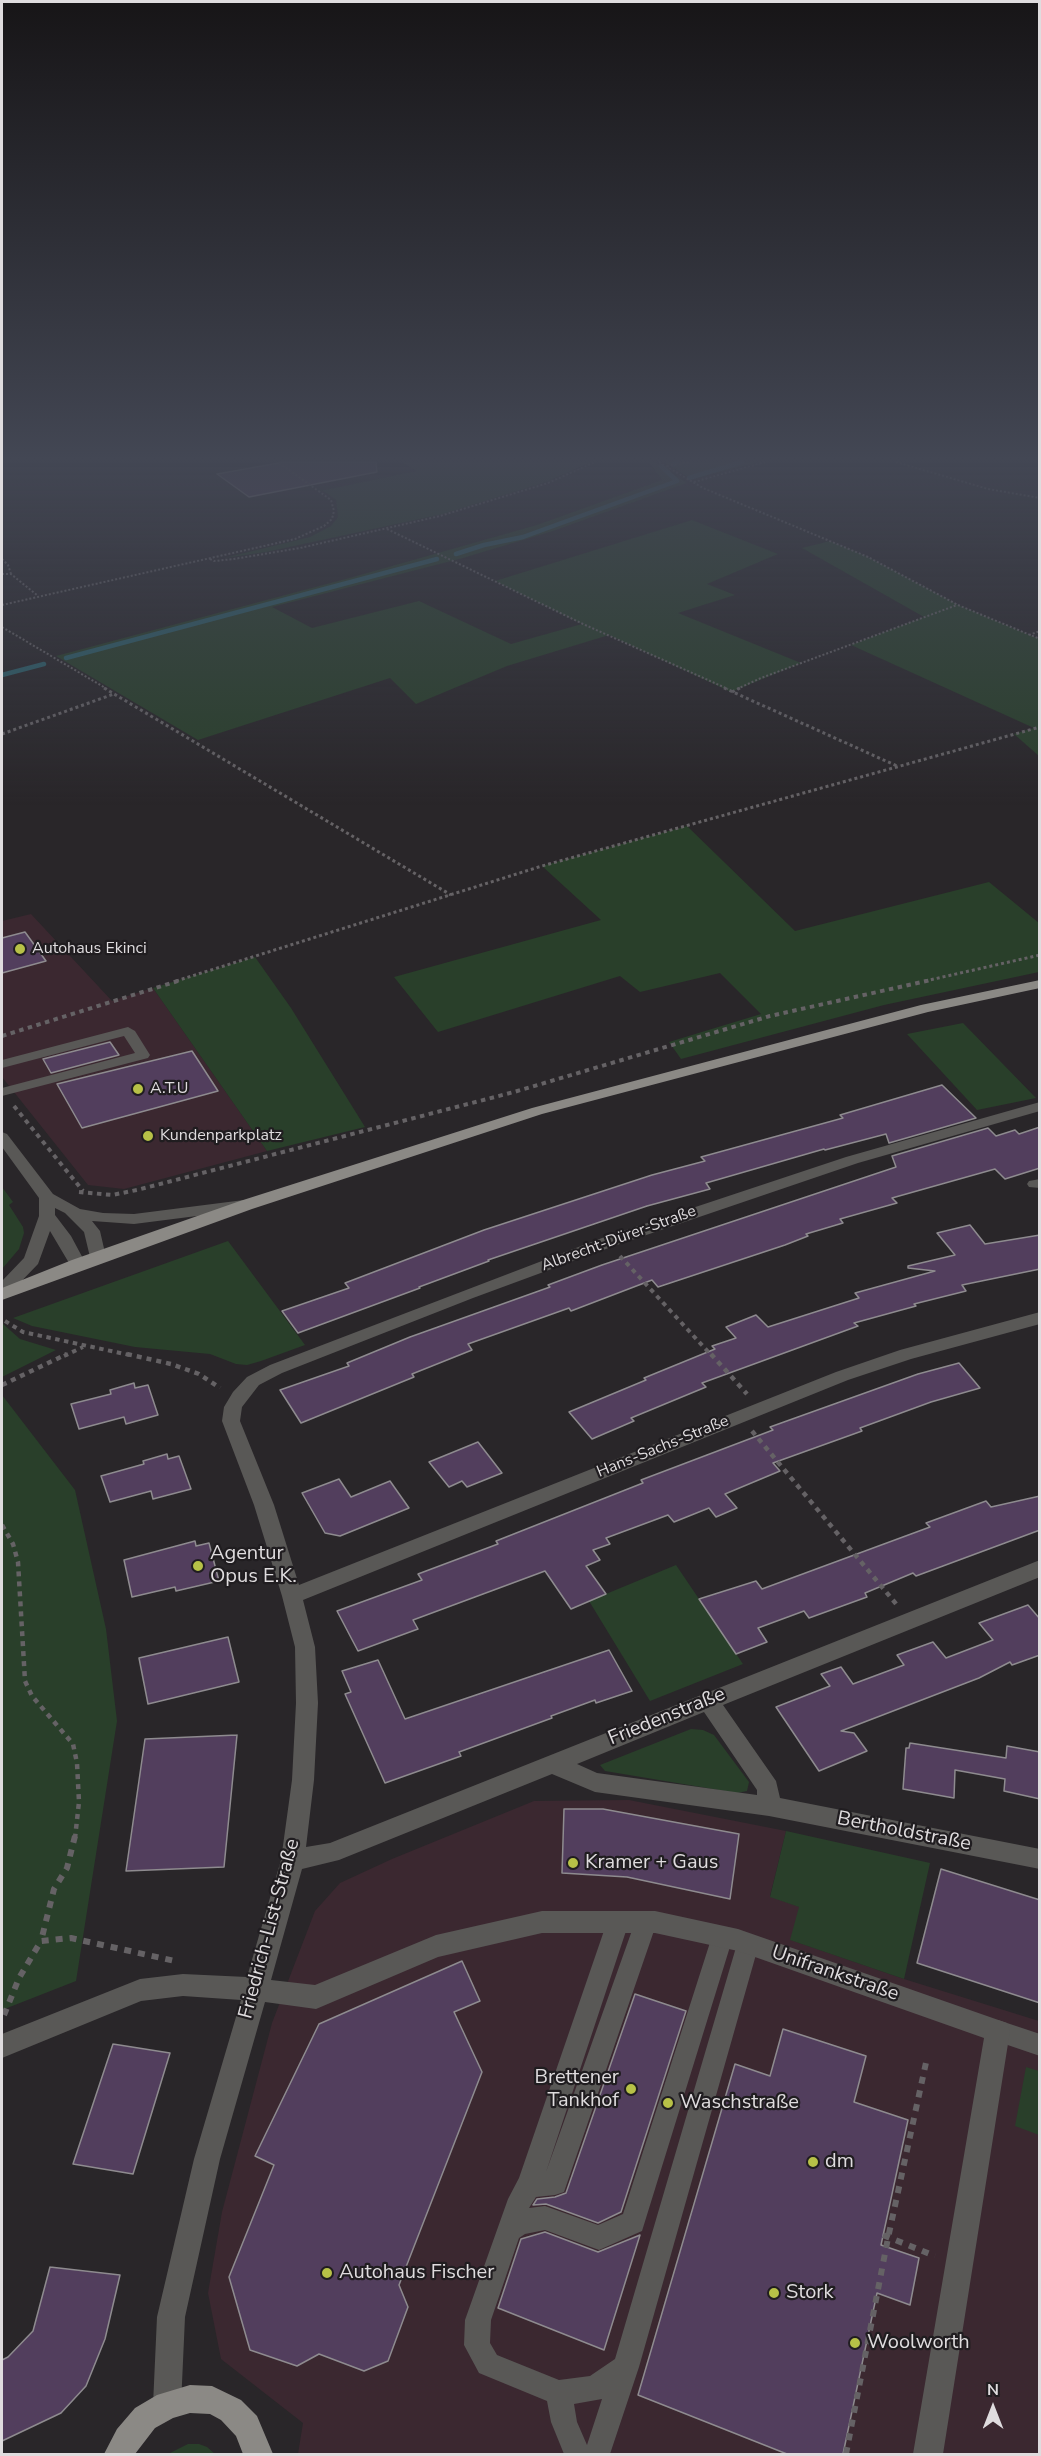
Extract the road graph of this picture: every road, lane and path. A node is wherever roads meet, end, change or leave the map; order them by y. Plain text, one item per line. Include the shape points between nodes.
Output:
1 (14, 577) edge
2 (131, 577) edge
3 (485, 577) edge
4 (906, 577) edge
5 (39, 597) junction
6 (958, 604) junction
7 (2, 605) edge
8 (2, 627) edge
9 (1040, 631) edge
10 (1029, 634) junction
11 (1040, 639) edge
12 (731, 692) junction
13 (114, 694) junction
14 (1040, 728) edge
15 (2, 734) edge
16 (897, 766) junction
17 (452, 895) junction
18 (1040, 955) edge
19 (1040, 984) edge
20 (2, 1036) edge
21 (85, 1042) junction
22 (66, 1047) junction
23 (44, 1053) junction
24 (24, 1058) junction
25 (2, 1064) edge
26 (95, 1067) junction
27 (75, 1073) junction
28 (55, 1078) junction
29 (36, 1083) junction
30 (2, 1092) edge
31 (1040, 1106) edge
32 (2, 1137) edge
33 (46, 1198) junction
34 (246, 1205) junction
35 (75, 1214) junction
36 (47, 1216) junction
37 (608, 1242) junction
38 (98, 1257) junction
39 (78, 1264) junction
40 (2, 1292) edge
41 (1040, 1318) edge
42 (5, 1321) dead end
43 (84, 1347) junction
44 (2, 1385) edge
45 (746, 1394) dead end
46 (239, 1397) junction
47 (740, 1416) junction
48 (231, 1421) joint
49 (2, 1525) edge
50 (1040, 1568) edge
51 (292, 1596) junction
52 (896, 1603) dead end
53 (708, 1700) junction
54 (553, 1764) junction
55 (769, 1806) junction
56 (1040, 1858) edge
57 (293, 1860) junction
58 (618, 1922) junction
59 (646, 1922) junction
60 (722, 1937) junction
61 (41, 1941) junction
62 (748, 1944) junction
63 (188, 1963) dead end
64 (255, 1989) junction
65 (4, 2015) dead end
66 (998, 2031) junction
67 (1040, 2045) edge
68 (2, 2046) edge
69 (927, 2058) dead end
70 (529, 2185) junction
71 (509, 2230) junction
72 (886, 2237) junction
73 (960, 2266) junction
74 (626, 2367) junction
75 (559, 2393) junction
76 (167, 2405) junction
77 (119, 2454) edge
78 (258, 2454) edge
79 (576, 2454) edge
80 (597, 2454) edge
81 (846, 2454) edge
82 (928, 2454) edge

1 - 5 path
2 - 5 path
3 - 12 path
4 - 6 path
5 - 7 path
6 - 10 path
6 - 12 path
8 - 13 path
9 - 10 path
10 - 11 path
12 - 16 path
13 - 15 path
13 - 17 path
14 - 16 path
16 - 17 path
17 - 20 path
18 - 30 path via 770,1016 514,1092 112,1195 84,1191
19 - 34 main road via 926,1008 537,1111
21 - 22 lane
21 - 26 lane
21 - 26 lane via 128,1031 143,1055
22 - 23 lane
22 - 27 lane
23 - 24 lane
23 - 28 lane
24 - 25 lane
24 - 29 lane
26 - 27 lane
27 - 28 lane
28 - 29 lane
29 - 30 lane
31 - 37 street, Albrecht-Dürer-Straße via 852,1160
32 - 33 street
33 - 35 street
33 - 36 street
34 - 35 street via 134,1219
34 - 38 main road
35 - 38 street via 92,1231
36 - 39 street
36 - 40 street via 32,1260
37 - 45 path
37 - 46 street, Albrecht-Dürer-Straße via 296,1360 252,1381
38 - 39 main road
39 - 40 main road
41 - 47 street, Hans-Sachs-Straße via 906,1354
42 - 43 path via 23,1332
43 - 44 path
43 - 46 path via 171,1364 199,1374
46 - 48 street, Albrecht-Dürer-Straße
47 - 51 street, Hans-Sachs-Straße
47 - 52 path
48 - 51 street, Friedrich-List-Straße via 264,1505
49 - 61 path via 18,1562 25,1682 32,1696 73,1744 77,1763 79,1802 75,1839 67,1868 54,1889
50 - 53 street, Friedenstraße
51 - 57 street, Friedrich-List-Straße via 304,1647 307,1703
53 - 54 street, Friedenstraße
53 - 55 street via 768,1788
54 - 55 street, Bertholdstraße via 595,1782
54 - 57 street, Friedenstraße via 331,1853
55 - 56 street, Bertholdstraße
57 - 64 street, Friedrich-List-Straße
58 - 59 street, Unifrankstraße
58 - 64 street, Unifrankstraße via 542,1922 436,1947 316,1997
58 - 70 lane
59 - 60 street, Unifrankstraße
59 - 70 lane via 555,2183
60 - 62 street, Unifrankstraße
60 - 71 lane via 633,2222 599,2238 545,2218 521,2222
61 - 63 path via 71,1938
61 - 65 path via 19,1978
62 - 66 street, Unifrankstraße
62 - 74 lane
64 - 68 street, Unifrankstraße via 183,1985 140,1990
64 - 76 street, Friedrich-List-Straße via 207,2159 171,2317
66 - 67 lane
66 - 73 street
69 - 72 path
70 - 71 lane
71 - 75 lane via 477,2320 477,2345 488,2364
72 - 73 path
72 - 81 path
73 - 82 street
74 - 75 lane via 594,2389
74 - 80 lane
75 - 79 lane
76 - 77 main road via 145,2418 126,2439
76 - 78 main road via 190,2399 212,2400 231,2410 247,2426

